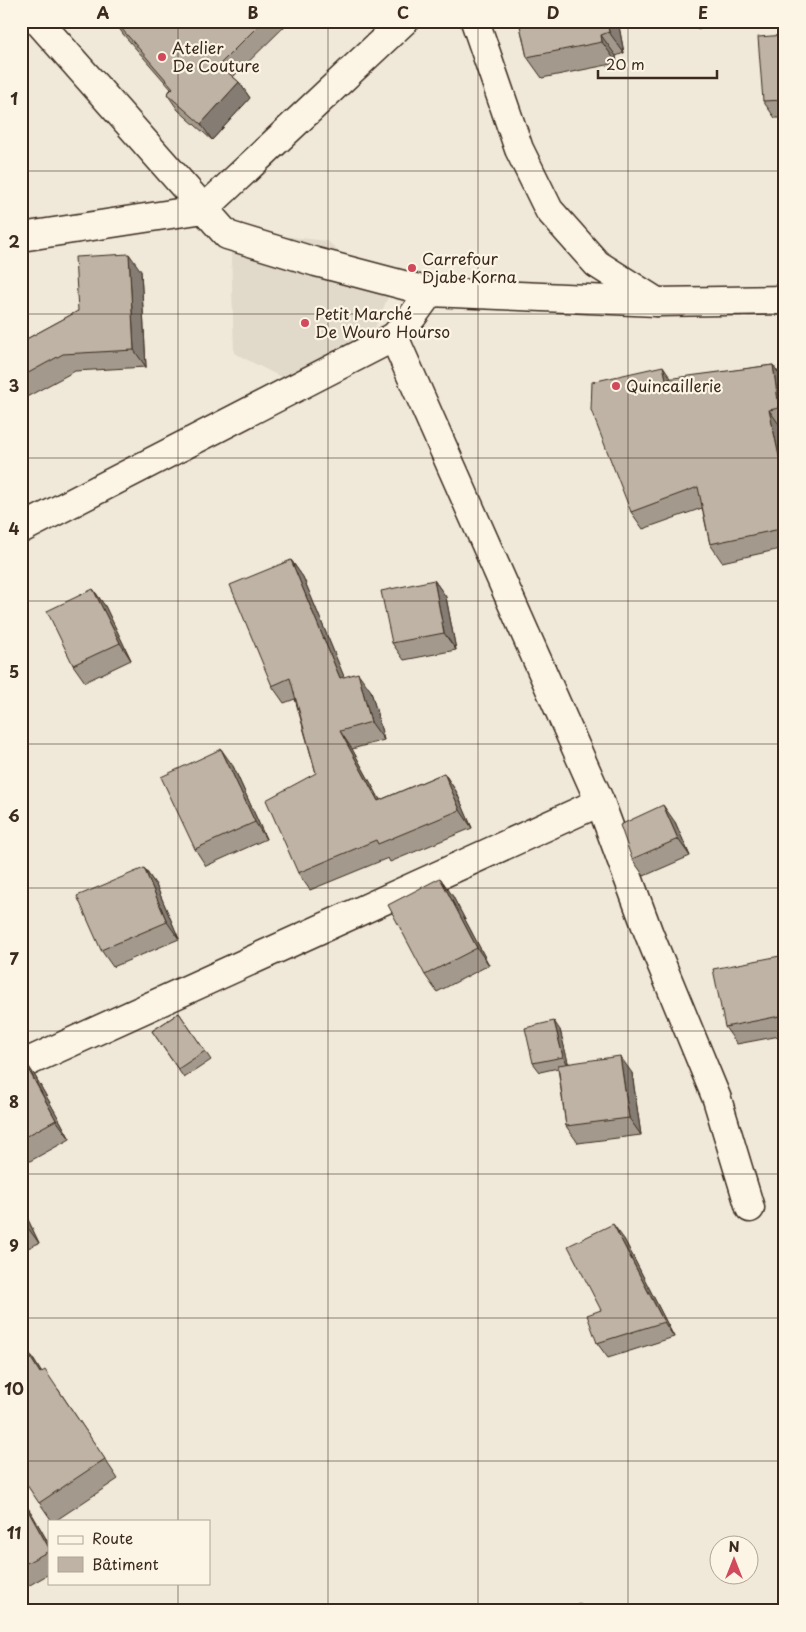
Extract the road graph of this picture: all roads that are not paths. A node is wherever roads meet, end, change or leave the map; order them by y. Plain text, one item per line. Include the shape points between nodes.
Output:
1 (38, 21) edge
2 (404, 21) edge
3 (475, 21) edge
4 (204, 209) junction
5 (21, 237) edge
6 (430, 292) junction
7 (785, 300) edge
8 (657, 302) junction
9 (394, 337) junction
10 (21, 529) edge
11 (600, 802) junction
12 (21, 1065) edge
13 (750, 1208) dead end

1 - 4 street
2 - 4 street
3 - 8 street via 519,149 550,210 597,264
4 - 5 street
4 - 6 street via 227,235
6 - 8 street
6 - 9 street
7 - 8 street
9 - 10 street
9 - 11 street
11 - 12 street
11 - 13 street via 649,934 717,1099

